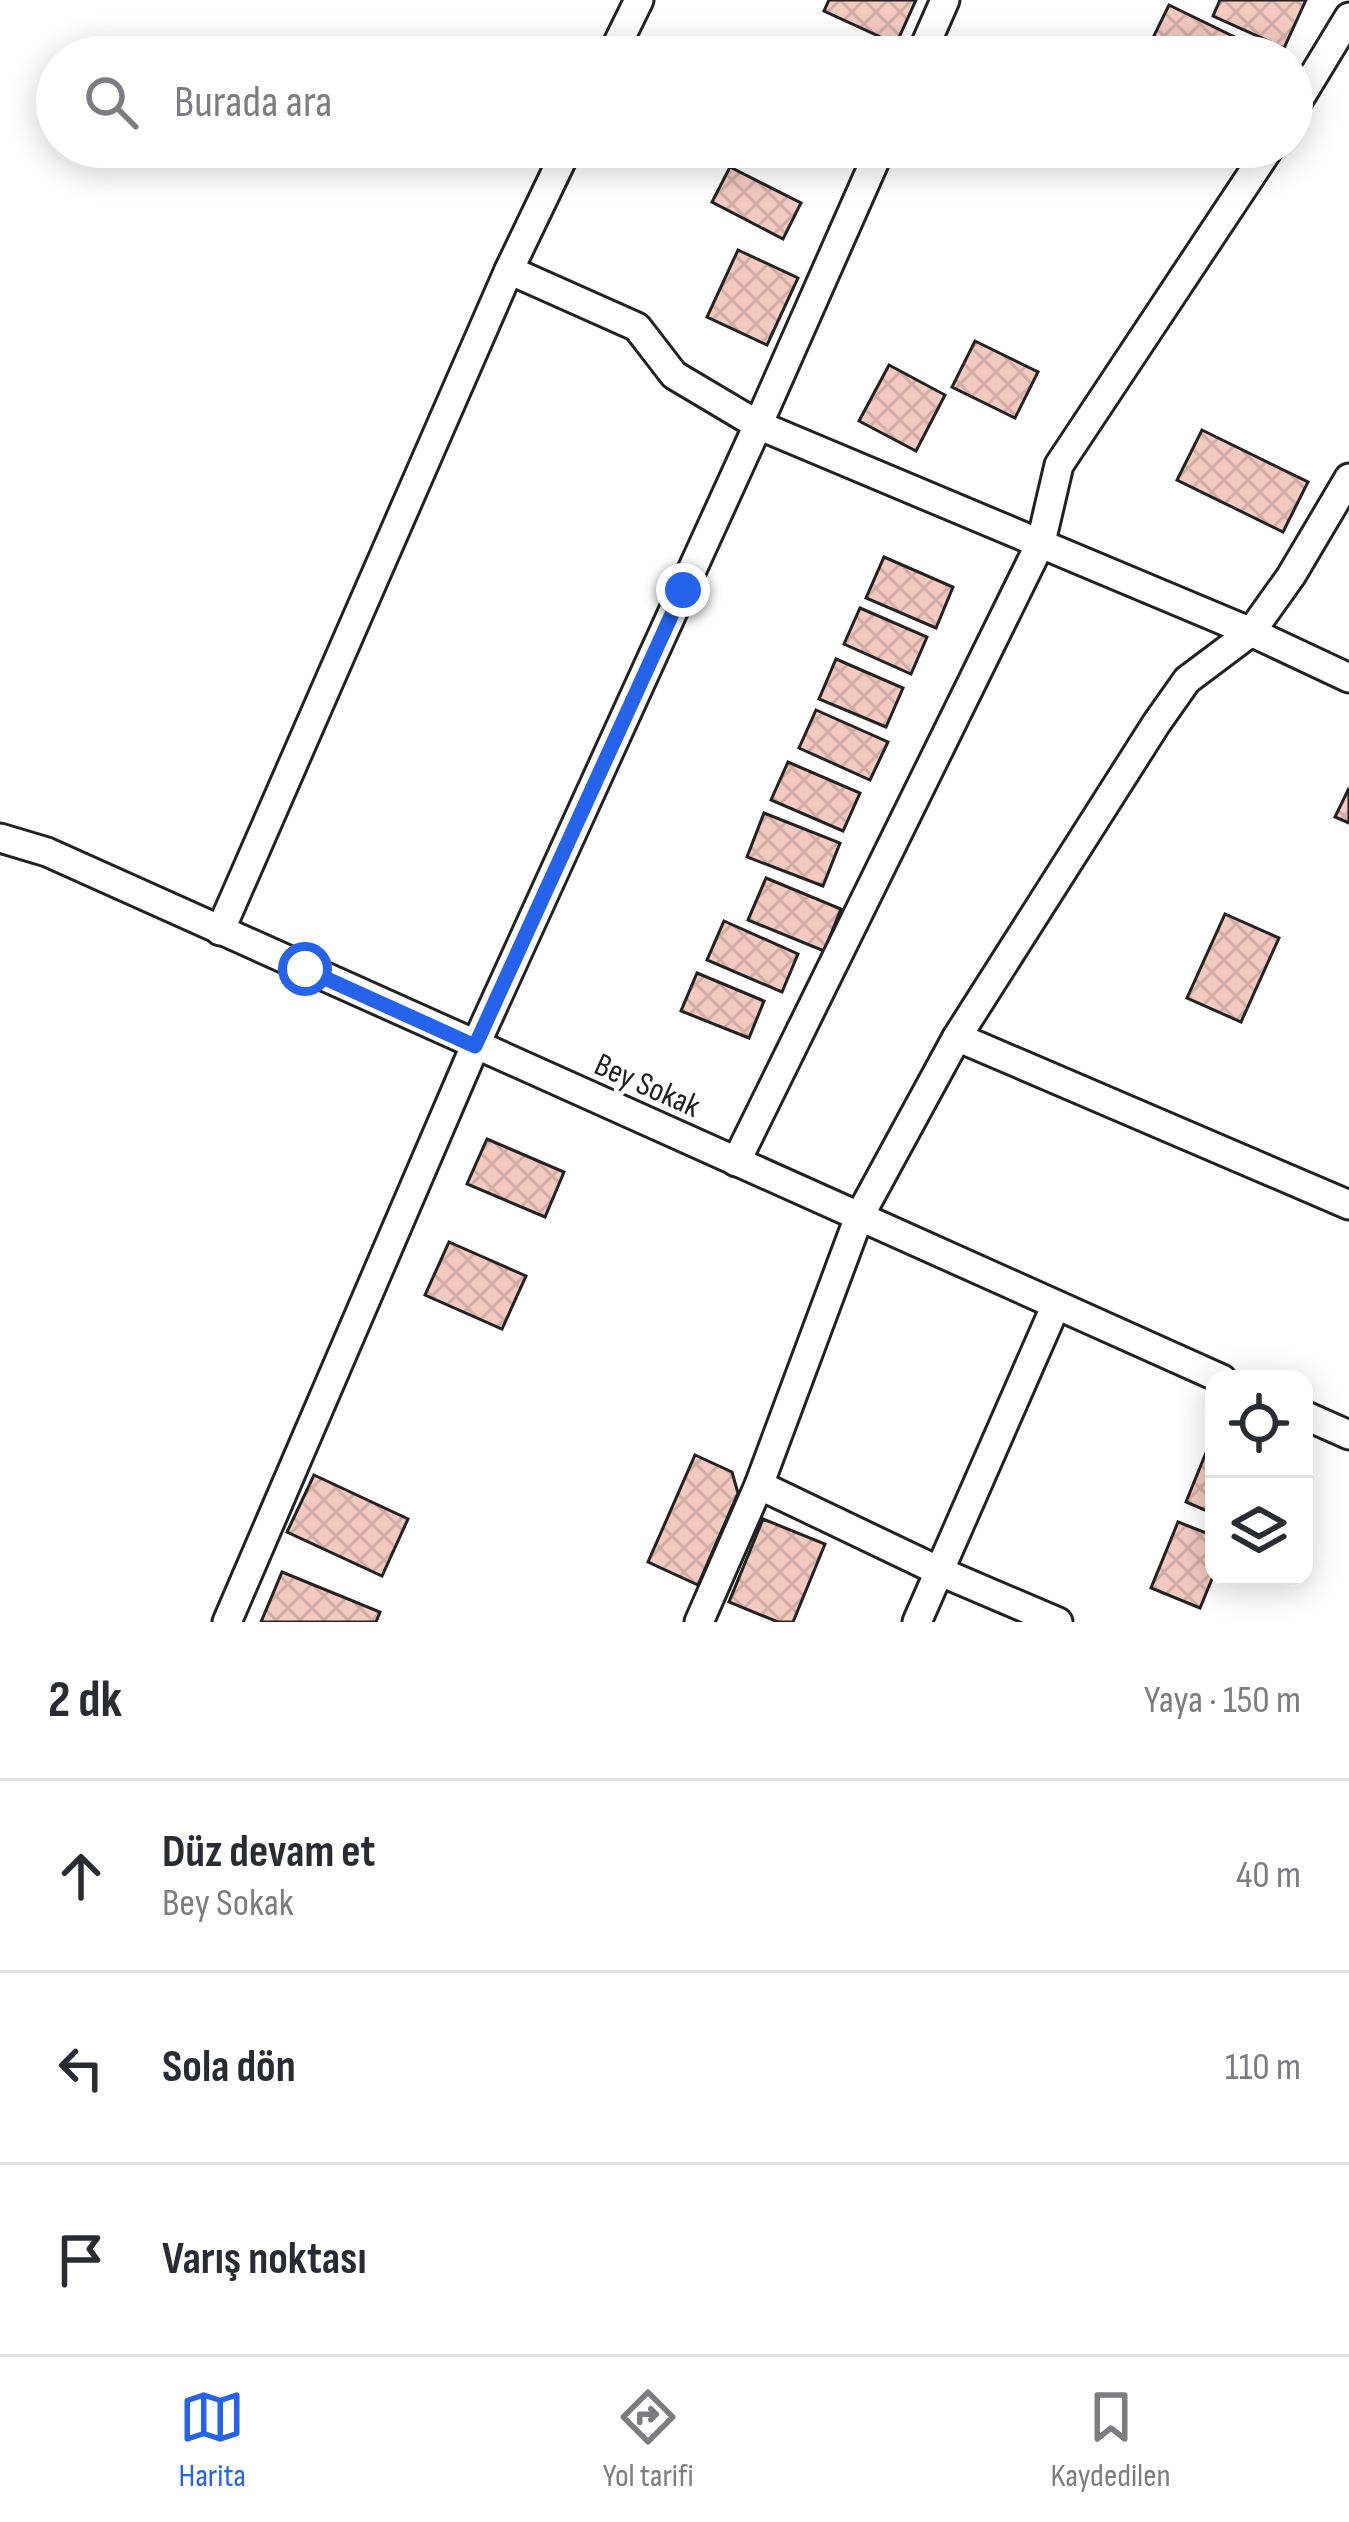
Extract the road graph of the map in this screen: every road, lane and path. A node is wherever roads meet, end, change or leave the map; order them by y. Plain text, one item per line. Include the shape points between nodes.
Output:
1 (639, 0) edge
2 (945, 0) edge
3 (1349, 17) edge
4 (621, 36) edge
5 (929, 36) edge
6 (1313, 76) edge
7 (558, 168) edge
8 (871, 168) edge
9 (1256, 168) edge
10 (509, 270) junction
11 (758, 425) junction
12 (1349, 478) edge
13 (1041, 542) junction
14 (1251, 632) junction
15 (1349, 678) edge
16 (0, 838) edge
17 (220, 931) junction
18 (957, 1037) junction
19 (475, 1046) junction
20 (736, 1162) junction
21 (1349, 1205) edge
22 (859, 1217) junction
23 (1056, 1305) junction
24 (1205, 1371) edge
25 (1313, 1419) edge
26 (1349, 1436) edge
27 (759, 1485) junction
28 (940, 1572) junction
29 (227, 1622) edge
30 (699, 1622) edge
31 (917, 1622) edge
32 (1058, 1622) edge

1 - 4 street
2 - 5 street
3 - 6 street
7 - 10 street
8 - 11 street
9 - 13 street via 1059,466
10 - 11 street via 637,327 674,375
10 - 17 street
11 - 13 street
11 - 19 street
12 - 14 street
13 - 14 street
13 - 20 street
14 - 15 street
14 - 18 street via 1187,680
16 - 17 street, Bey Sokak
17 - 19 street, Bey Sokak
18 - 21 street
18 - 22 street
19 - 20 street, Bey Sokak
19 - 29 street
20 - 22 street, Bey Sokak
22 - 23 street, Bey Sokak
22 - 27 street
23 - 24 street, Bey Sokak
23 - 28 street
25 - 26 street
27 - 28 street
27 - 30 street
28 - 31 street
28 - 32 street

